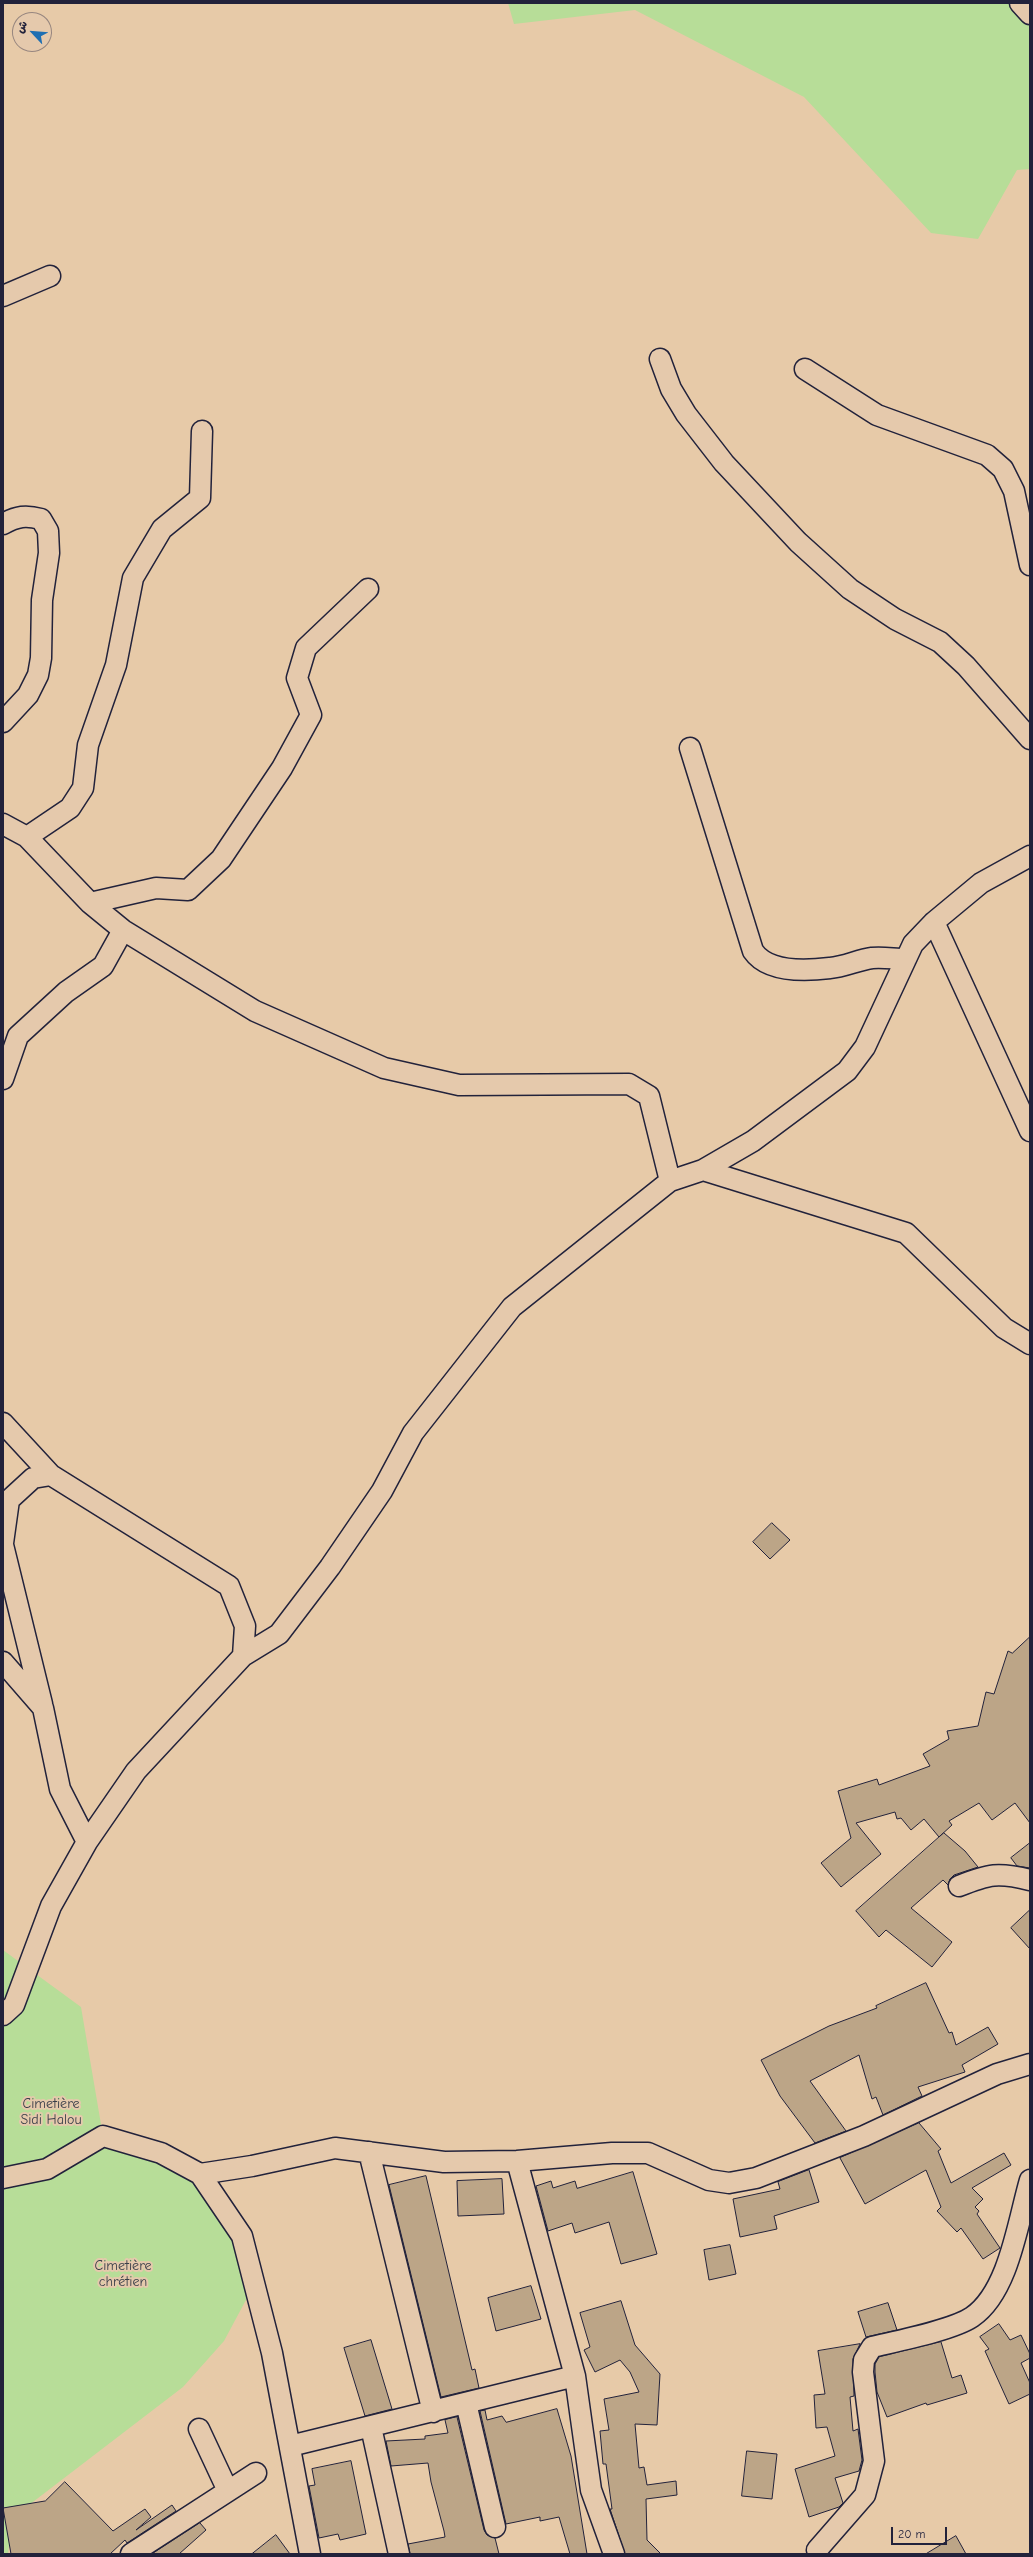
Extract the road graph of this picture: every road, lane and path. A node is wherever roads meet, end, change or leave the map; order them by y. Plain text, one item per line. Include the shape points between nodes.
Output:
1 (1020, 3) edge
2 (1030, 14) edge
3 (50, 276) dead end
4 (3, 296) edge
5 (660, 359) dead end
6 (805, 369) dead end
7 (202, 431) dead end
8 (3, 524) edge
9 (1030, 565) edge
10 (368, 589) dead end
11 (3, 722) edge
12 (1030, 739) edge
13 (690, 748) dead end
14 (3, 824) edge
15 (27, 837) junction
16 (1030, 856) edge
17 (90, 903) junction
18 (934, 922) junction
19 (124, 930) junction
20 (906, 959) junction
21 (3, 1079) edge
22 (1030, 1131) edge
23 (703, 1170) junction
24 (670, 1181) junction
25 (1030, 1344) edge
26 (3, 1423) edge
27 (51, 1475) junction
28 (3, 1537) edge
29 (243, 1656) junction
30 (3, 1662) edge
31 (43, 1708) junction
32 (87, 1842) junction
33 (1030, 1880) edge
34 (959, 1886) dead end
35 (3, 2015) edge
36 (1030, 2064) edge
37 (369, 2152) junction
38 (517, 2161) junction
39 (200, 2174) junction
40 (3, 2178) edge
41 (1030, 2180) edge
42 (575, 2376) junction
43 (466, 2404) junction
44 (433, 2412) junction
45 (371, 2427) junction
46 (199, 2429) dead end
47 (290, 2446) junction
48 (256, 2473) dead end
49 (228, 2491) junction
50 (495, 2527) dead end
51 (817, 2550) dead end
52 (131, 2554) edge
53 (310, 2554) edge
54 (399, 2554) edge
55 (614, 2554) edge

1 - 2 street
3 - 4 street
5 - 12 street via 671,389 686,414 724,462 798,542 850,589 895,619 940,642 966,666
6 - 9 street via 877,415 987,455 1003,469 1014,491
7 - 15 street via 200,498 162,529 132,578 116,665 88,745 83,788 70,808
8 - 11 street via 15,517 28,515 41,519 48,531 48,554 42,600 41,658 38,675 28,695
10 - 17 street via 306,648 297,678 311,715 282,768 221,859 188,890 156,888
13 - 20 street via 753,951 759,959 768,965 786,968 831,968 871,958
14 - 15 street
15 - 17 street
16 - 18 street via 981,883
17 - 19 street
18 - 20 street via 914,944
18 - 22 street
19 - 21 street via 103,966 66,992 18,1036
19 - 24 street via 255,1011 384,1068 459,1085 629,1084 649,1096
20 - 23 street via 865,1047 847,1071 753,1141
23 - 24 street
23 - 25 street via 906,1234 1004,1328
24 - 29 street via 512,1307 413,1433 382,1490 330,1567 279,1634
26 - 27 street
27 - 28 street via 33,1478 9,1500
27 - 29 street via 229,1586 245,1626
28 - 31 street
29 - 32 street via 136,1771
30 - 31 street
31 - 32 street via 60,1789
32 - 35 street via 51,1906 14,2005
33 - 34 street via 1006,1874 987,1876
36 - 38 street via 997,2074 864,2136 756,2178 729,2183 709,2180 648,2153 612,2153
37 - 38 street via 444,2162
37 - 39 street via 335,2148
37 - 44 street
38 - 42 street
39 - 40 street via 161,2153 103,2136 47,2169
39 - 47 street via 242,2236 272,2353
41 - 51 street via 1011,2253 995,2292 972,2317 940,2329 872,2347 864,2360 863,2372 874,2461 865,2494
42 - 43 street
42 - 55 street via 591,2490
43 - 44 street
43 - 50 street
44 - 45 street
45 - 47 street
45 - 54 street
46 - 49 street
47 - 53 street
48 - 49 street
49 - 52 street

